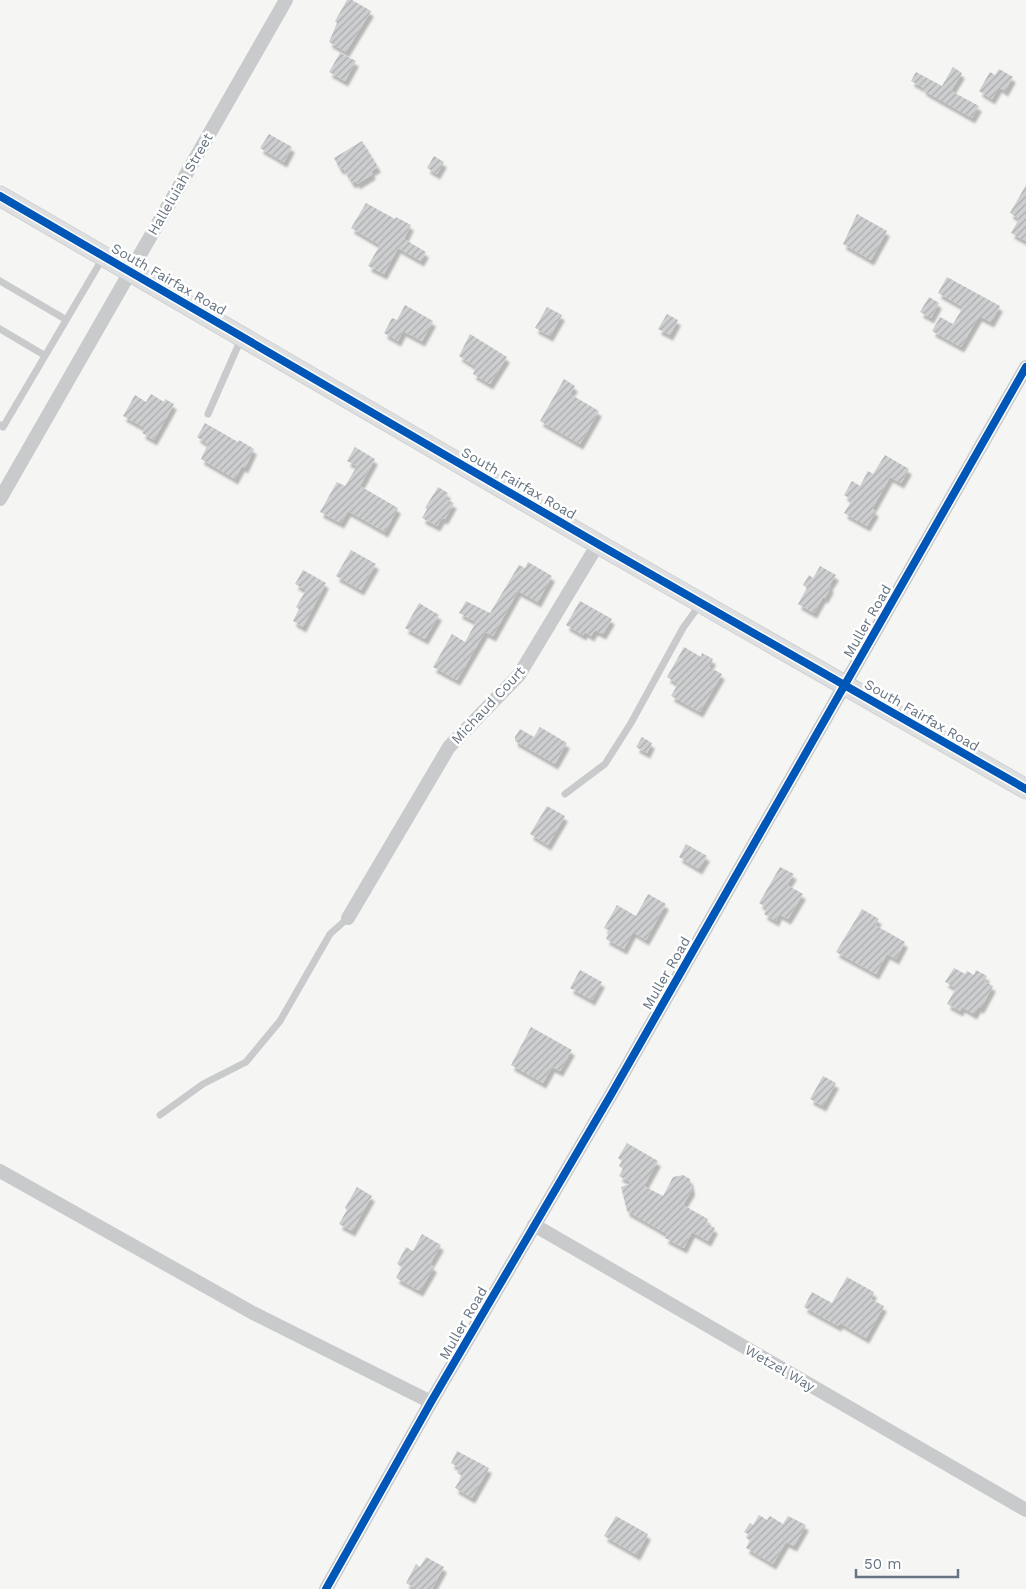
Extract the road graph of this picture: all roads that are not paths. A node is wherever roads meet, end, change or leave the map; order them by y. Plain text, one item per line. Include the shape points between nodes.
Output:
1 (286, 0) edge
2 (0, 196) edge
3 (104, 256) junction
4 (130, 271) junction
5 (0, 281) edge
6 (66, 319) junction
7 (0, 329) edge
8 (242, 336) junction
9 (44, 355) junction
10 (1026, 367) edge
11 (208, 414) dead end
12 (2, 426) edge
13 (0, 499) edge
14 (598, 544) junction
15 (701, 602) junction
16 (845, 685) junction
17 (1026, 790) edge
18 (565, 794) dead end
19 (348, 918) joint
20 (160, 1115) dead end
21 (0, 1172) edge
22 (534, 1225) junction
23 (431, 1402) junction
24 (1026, 1510) edge
25 (326, 1589) edge

1 - 4 street, Halleluiah Street
2 - 3 street, South Fairfax Road
3 - 4 street, South Fairfax Road
3 - 6 lane
4 - 8 street, South Fairfax Road
4 - 13 street, Halleluiah Street
5 - 6 lane
6 - 9 lane
7 - 9 lane
8 - 11 lane
8 - 14 street, South Fairfax Road
9 - 12 lane
10 - 16 street, Muller Road
14 - 15 street, South Fairfax Road
14 - 19 street, Michaud Court via 519,675 449,747
15 - 16 street, South Fairfax Road
15 - 18 lane via 605,764
16 - 17 street, South Fairfax Road
16 - 22 street, Muller Road
19 - 20 lane via 330,934 280,1021 246,1062 203,1084
21 - 23 street via 254,1313
22 - 23 street, Muller Road
22 - 24 street, Wetzel Way
23 - 25 street, Muller Road

